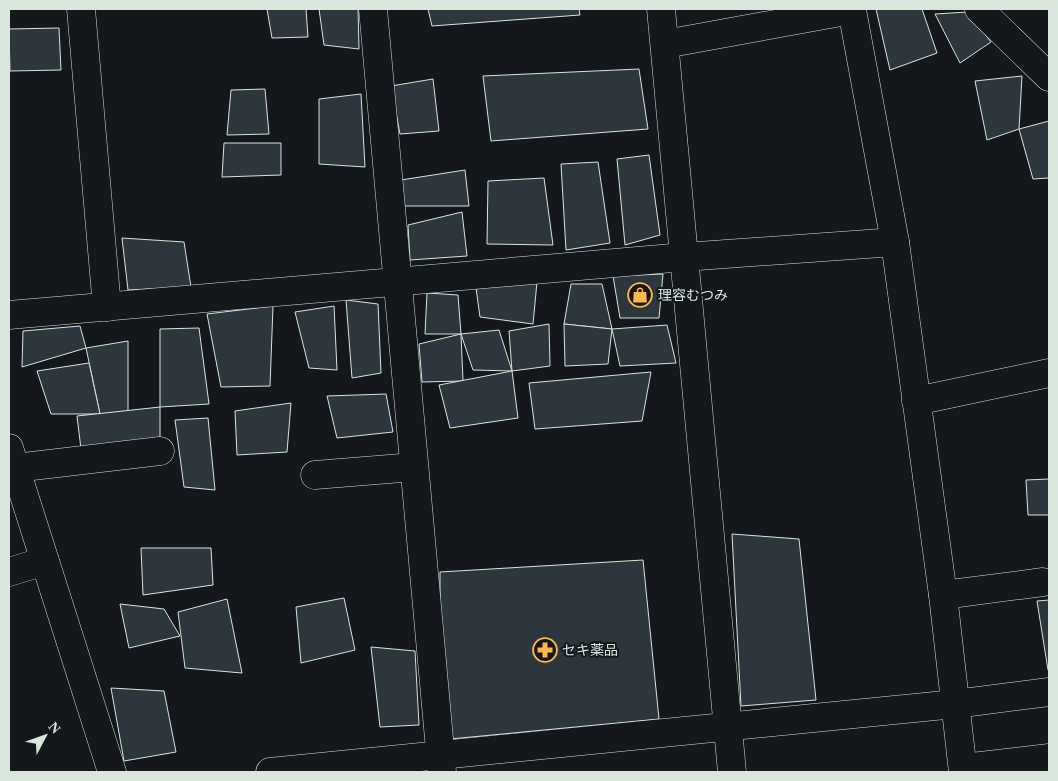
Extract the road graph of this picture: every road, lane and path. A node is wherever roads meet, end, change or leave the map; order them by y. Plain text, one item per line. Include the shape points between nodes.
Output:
1 (82, 9) edge
2 (373, 9) edge
3 (661, 9) edge
4 (979, 9) edge
5 (665, 44) junction
6 (1049, 77) edge
7 (895, 242) junction
8 (684, 257) junction
9 (398, 282) junction
10 (108, 306) junction
11 (9, 315) edge
12 (1049, 373) edge
13 (916, 401) junction
14 (160, 451) dead end
15 (12, 458) edge
16 (414, 467) junction
17 (315, 475) dead end
18 (19, 512) edge
19 (45, 561) junction
20 (9, 572) edge
21 (1043, 582) dead end
22 (943, 595) junction
23 (1049, 692) edge
24 (955, 704) junction
25 (727, 728) junction
26 (1049, 758) edge
27 (442, 764) edge
28 (963, 770) edge
29 (112, 772) edge
30 (270, 772) edge
31 (732, 772) edge

1 - 10 street
2 - 9 street
3 - 5 street
4 - 6 street
5 - 7 street via 852,10
5 - 8 street
7 - 8 street
7 - 13 street
8 - 9 street
8 - 25 street
9 - 10 street
9 - 16 street
10 - 11 street
12 - 13 street
13 - 22 street
14 - 15 street
15 - 18 street
16 - 17 street
16 - 27 street
18 - 19 street
19 - 20 street
19 - 29 street
21 - 22 street
22 - 24 street
23 - 24 street
24 - 25 street
24 - 28 street
25 - 27 street
25 - 31 street
26 - 28 street
27 - 30 street

